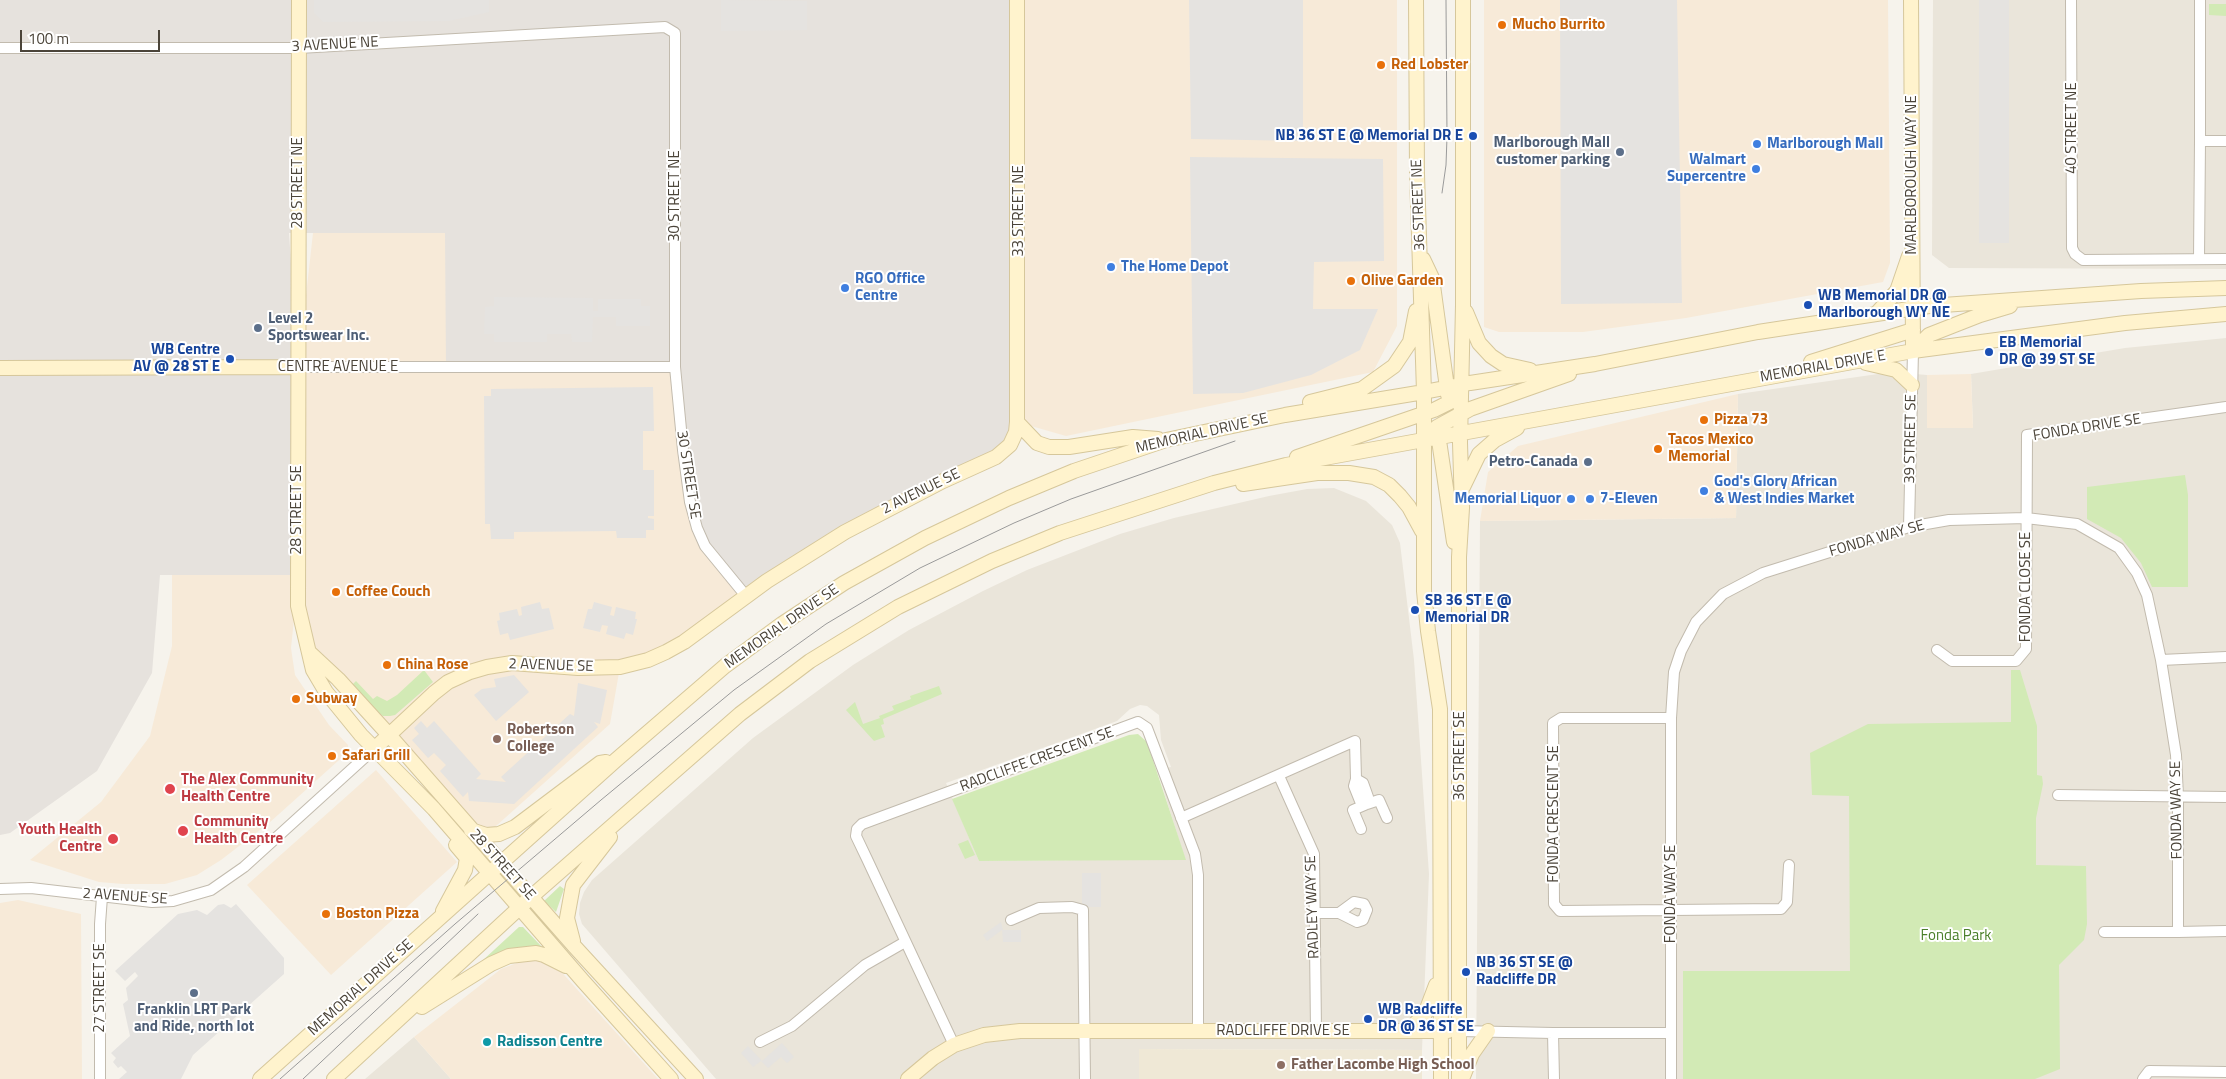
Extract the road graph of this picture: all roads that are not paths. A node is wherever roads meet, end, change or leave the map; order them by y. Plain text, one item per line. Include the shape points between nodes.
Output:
1 (300, 0) edge
2 (1017, 0) edge
3 (1416, 0) edge
4 (1464, 0) edge
5 (1911, 0) edge
6 (2071, 0) edge
7 (2200, 0) edge
8 (669, 29) joint
9 (0, 48) edge
10 (300, 48) junction
11 (2200, 141) junction
12 (2226, 141) edge
13 (1912, 246) junction
14 (1421, 254) junction
15 (2199, 258) junction
16 (2226, 259) edge
17 (1422, 279) junction
18 (2226, 288) edge
19 (2037, 298) junction
20 (1463, 304) junction
21 (1913, 308) junction
22 (1877, 313) junction
23 (2226, 314) edge
24 (1913, 330) junction
25 (1913, 351) junction
26 (1858, 362) junction
27 (1596, 364) junction
28 (298, 367) junction
29 (675, 367) junction
30 (0, 368) edge
31 (1541, 372) junction
32 (1752, 380) junction
33 (1462, 384) junction
34 (1912, 385) junction
35 (1446, 388) junction
36 (1424, 392) junction
37 (1450, 402) junction
38 (2226, 407) edge
39 (1429, 412) junction
40 (1285, 414) junction
41 (1457, 415) junction
42 (1018, 422) junction
43 (1526, 422) junction
44 (1438, 432) junction
45 (1461, 434) junction
46 (1424, 439) junction
47 (1166, 440) junction
48 (1286, 465) junction
49 (1214, 483) junction
50 (1462, 489) junction
51 (2026, 518) junction
52 (1909, 527) junction
53 (1424, 534) junction
54 (1459, 557) junction
55 (746, 596) junction
56 (1937, 650) dead end
57 (309, 652) junction
58 (2226, 657) edge
59 (2162, 660) junction
60 (1671, 718) junction
61 (389, 735) junction
62 (374, 749) junction
63 (616, 760) junction
64 (1279, 776) junction
65 (2058, 795) dead end
66 (2226, 796) edge
67 (2178, 797) junction
68 (1367, 803) junction
69 (633, 808) junction
70 (434, 809) junction
71 (1181, 818) junction
72 (1387, 818) dead end
73 (1361, 829) dead end
74 (471, 830) junction
75 (1789, 865) dead end
76 (496, 869) junction
77 (0, 888) edge
78 (102, 897) junction
79 (531, 897) junction
80 (519, 908) junction
81 (1671, 909) junction
82 (1315, 913) junction
83 (1339, 913) dead end
84 (440, 917) junction
85 (1011, 920) dead end
86 (2226, 931) edge
87 (2104, 932) dead end
88 (2178, 932) junction
89 (905, 942) junction
90 (575, 947) junction
91 (573, 969) junction
92 (1440, 970) junction
93 (398, 1021) junction
94 (1085, 1030) junction
95 (1198, 1030) junction
96 (1316, 1031) junction
97 (1402, 1031) junction
98 (1441, 1031) junction
99 (1459, 1031) junction
100 (1488, 1031) junction
101 (1553, 1033) junction
102 (1670, 1033) junction
103 (760, 1042) dead end
104 (954, 1045) junction
105 (2226, 1072) edge
106 (100, 1079) edge
107 (260, 1079) edge
108 (334, 1079) edge
109 (671, 1079) edge
110 (696, 1079) edge
111 (908, 1079) edge
112 (1085, 1079) edge
113 (1440, 1079) edge
114 (1460, 1079) edge
115 (1554, 1079) edge
116 (1671, 1079) edge
117 (2143, 1079) edge

1 - 10 main road, 28 STREET NE
2 - 42 main road, 33 STREET NE
3 - 14 main road, 36 STREET NE
4 - 20 main road
5 - 13 main road, MARLBOROUGH WAY NE
6 - 15 street, 40 STREET NE via 2072,248 2084,260
7 - 11 street
8 - 10 street, 3 AVENUE NE
8 - 29 street, 30 STREET NE via 675,33
9 - 10 street, 3 AVENUE NE
10 - 28 main road, 28 STREET NE
11 - 12 street
11 - 15 street
13 - 21 main road, MARLBOROUGH WAY NE
13 - 22 main road via 1897,291
14 - 17 main road, 36 STREET NE
14 - 35 main road via 1432,278
15 - 16 street
17 - 36 main road, 36 STREET NE
17 - 40 main road via 1410,342 1394,366 1362,388 1310,402
18 - 19 main road
19 - 21 main road
19 - 25 main road via 1928,335
20 - 31 main road via 1479,343 1491,356 1503,364
20 - 33 main road
21 - 22 main road
21 - 24 main road, MARLBOROUGH WAY NE
22 - 27 main road via 1740,335
23 - 25 main road, MEMORIAL DRIVE E
24 - 25 main road, MARLBOROUGH WAY NE
24 - 32 main road
25 - 26 main road, MEMORIAL DRIVE E
25 - 34 street, 39 STREET SE
26 - 32 main road, MEMORIAL DRIVE E
26 - 34 main road via 1896,370
27 - 31 main road
27 - 41 main road
28 - 29 street, CENTRE AVENUE E
28 - 30 main road, CENTRE AVENUE E
28 - 57 main road, 28 STREET SE via 298,606
29 - 55 street, 30 STREET SE via 690,502 697,528 705,546
31 - 33 main road
32 - 43 main road, MEMORIAL DRIVE E
33 - 35 main road
33 - 37 main road
33 - 41 main road
34 - 52 street, 39 STREET SE
35 - 36 main road
35 - 37 main road
36 - 39 main road
36 - 40 main road, MEMORIAL DRIVE SE
37 - 39 main road
37 - 41 main road
38 - 51 street, FONDA DRIVE SE via 2026,435
39 - 44 main road
39 - 46 main road
39 - 48 main road via 1301,454
40 - 47 main road, MEMORIAL DRIVE SE
41 - 44 main road
41 - 45 main road
42 - 47 main road via 1038,443 1049,447 1133,437
42 - 55 main road, 2 AVENUE SE via 1013,440 1001,454 905,499 845,532
43 - 45 main road, MEMORIAL DRIVE E
43 - 50 main road via 1495,440 1479,454
44 - 45 main road, MEMORIAL DRIVE E
44 - 46 main road, MEMORIAL DRIVE E
44 - 54 main road via 1453,538
45 - 50 main road, 36 STREET SE
46 - 48 main road
46 - 53 main road, 36 STREET SE
47 - 63 main road, MEMORIAL DRIVE SE via 1009,498 925,538 844,583 725,666
48 - 49 main road
49 - 53 main road via 1232,485 1317,473 1349,472 1374,477 1389,485 1409,506
49 - 69 main road via 1060,533 992,561 898,607 810,661 740,714
50 - 54 main road, 36 STREET SE
51 - 52 street, FONDA WAY SE via 1949,520
51 - 56 street, FONDA CLOSE SE via 2026,649 2016,661 1952,661
51 - 59 street, FONDA WAY SE via 2077,524 2119,548 2137,573 2147,595
52 - 60 street, FONDA WAY SE via 1764,573 1723,594 1696,622 1681,651 1674,672
53 - 92 main road, 36 STREET SE via 1425,599 1440,709
54 - 99 main road, 36 STREET SE
55 - 61 main road, 2 AVENUE SE via 684,642 632,665 578,668 512,663 487,666 464,674 434,693
57 - 61 main road, 28 STREET SE
57 - 62 main road, 28 STREET SE via 319,683
58 - 59 street
59 - 67 street, FONDA WAY SE via 2176,755
60 - 81 street, FONDA WAY SE
60 - 81 street, FONDA CRESCENT SE via 1561,718 1554,723 1554,904 1560,911
61 - 62 main road, 2 AVENUE SE
61 - 74 main road, 28 STREET SE
62 - 70 main road, 28 STREET SE
62 - 78 street, 2 AVENUE SE via 244,867 211,890 173,901
63 - 74 main road via 600,763 515,827 499,834
63 - 76 main road, MEMORIAL DRIVE SE
64 - 68 street via 1355,741 1356,779 1363,783
64 - 71 street
64 - 82 street, RADLEY WAY SE via 1314,854
65 - 67 street
66 - 67 street
67 - 88 street, FONDA WAY SE
68 - 72 street via 1379,800
68 - 73 street via 1353,810
69 - 79 main road
69 - 90 main road via 573,885 567,918
70 - 76 main road, 28 STREET SE
70 - 84 main road via 438,822 467,858 462,879
71 - 89 street, RADCLIFFE CRESCENT SE via 1147,728 1138,722 862,824 856,836
71 - 95 street, RADCLIFFE CRESCENT SE via 1195,854 1198,875
74 - 76 main road, 28 STREET SE
75 - 81 street via 1787,902 1781,909
76 - 79 main road, 28 STREET SE
76 - 80 main road, 28 STREET SE
76 - 84 main road, MEMORIAL DRIVE SE
77 - 78 street, 2 AVENUE SE via 31,888
78 - 106 street, 27 STREET SE
79 - 80 main road
79 - 90 main road, 28 STREET SE
80 - 91 main road, 28 STREET SE
80 - 93 main road
81 - 102 street, FONDA WAY SE
82 - 83 street
82 - 96 street, RADLEY WAY SE
84 - 107 main road, MEMORIAL DRIVE SE
85 - 94 street via 1039,908 1083,910
86 - 88 street
87 - 88 street
89 - 103 street via 865,965 792,1026
89 - 104 street, RADCLIFFE CRESCENT SE
90 - 110 main road, 28 STREET SE
91 - 93 main road via 544,955 509,956
91 - 109 main road, 28 STREET SE
92 - 97 main road via 1425,1014
92 - 98 main road, 36 STREET SE
93 - 108 main road
94 - 95 main road, RADCLIFFE DRIVE SE
94 - 104 main road, RADCLIFFE DRIVE SE via 984,1035
94 - 112 street
95 - 96 main road, RADCLIFFE DRIVE SE
96 - 97 main road, RADCLIFFE DRIVE SE
97 - 98 main road, RADCLIFFE DRIVE SE
98 - 99 main road, RADCLIFFE DRIVE SE
98 - 113 main road, 36 STREET SE
99 - 100 street, RADCLIFFE DRIVE SE
99 - 114 main road, 36 STREET SE
100 - 101 street, RADCLIFFE DRIVE SE
100 - 114 main road
101 - 102 street, RADCLIFFE DRIVE SE
101 - 115 street
102 - 116 street, FONDA WAY SE
104 - 111 main road, RADCLIFFE DRIVE SE
105 - 117 street via 2149,1071

